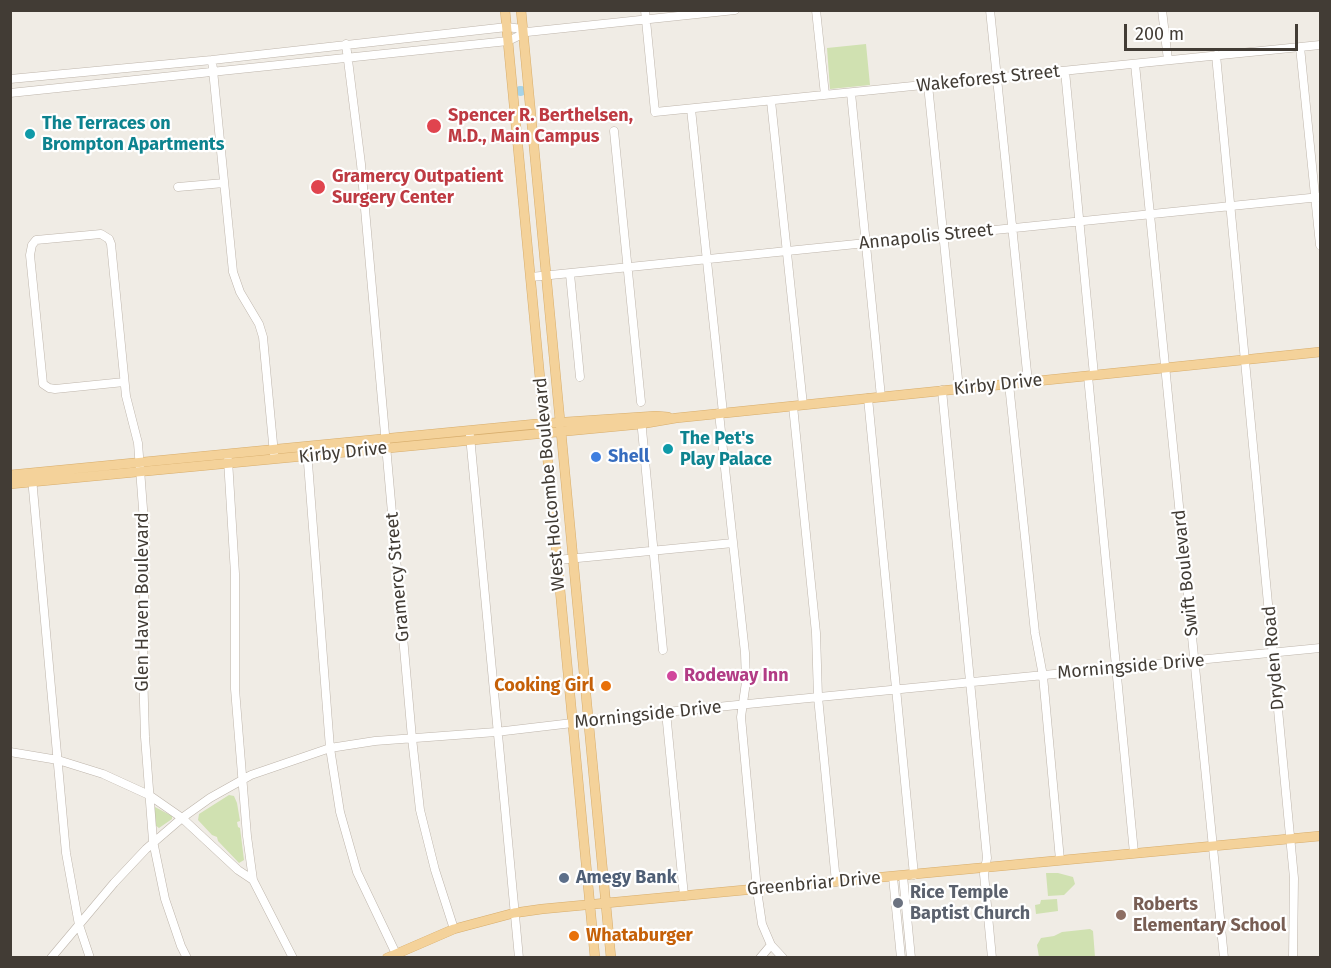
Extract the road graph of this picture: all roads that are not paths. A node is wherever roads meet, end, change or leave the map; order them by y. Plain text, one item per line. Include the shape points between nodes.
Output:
1 (505, 10) edge
2 (521, 10) edge
3 (645, 10) edge
4 (735, 10) edge
5 (816, 10) edge
6 (990, 10) edge
7 (1162, 10) edge
8 (646, 20) junction
9 (507, 27) junction
10 (524, 32) junction
11 (413, 36) junction
12 (508, 41) junction
13 (346, 44) junction
14 (1320, 45) edge
15 (1300, 47) junction
16 (414, 51) junction
17 (1216, 55) junction
18 (348, 57) junction
19 (212, 60) junction
20 (1168, 60) junction
21 (1135, 64) junction
22 (78, 71) junction
23 (213, 71) junction
24 (1065, 71) junction
25 (997, 78) junction
26 (10, 79) edge
27 (80, 85) junction
28 (928, 85) junction
29 (10, 93) edge
30 (851, 93) junction
31 (825, 95) junction
32 (771, 101) junction
33 (691, 109) junction
34 (614, 131) dead end
35 (224, 183) junction
36 (178, 188) dead end
37 (1318, 197) edge
38 (1231, 206) junction
39 (1150, 214) junction
40 (1080, 221) junction
41 (1012, 228) junction
42 (944, 235) junction
43 (866, 243) junction
44 (1320, 245) edge
45 (786, 251) junction
46 (707, 260) junction
47 (628, 268) junction
48 (570, 274) junction
49 (546, 276) junction
50 (531, 278) junction
51 (1320, 352) edge
52 (1246, 359) junction
53 (1166, 368) junction
54 (1091, 375) junction
55 (580, 376) dead end
56 (124, 382) junction
57 (1028, 382) junction
58 (1009, 384) junction
59 (959, 389) junction
60 (942, 390) junction
61 (880, 397) junction
62 (868, 398) junction
63 (641, 402) dead end
64 (798, 405) junction
65 (721, 413) junction
66 (641, 421) junction
67 (561, 427) junction
68 (545, 428) junction
69 (469, 430) junction
70 (385, 438) junction
71 (470, 440) junction
72 (307, 446) junction
73 (386, 449) junction
74 (228, 454) junction
75 (274, 454) junction
76 (308, 457) junction
77 (140, 462) junction
78 (228, 464) junction
79 (141, 473) junction
80 (10, 475) edge
81 (32, 478) junction
82 (10, 484) edge
83 (733, 543) junction
84 (654, 550) junction
85 (573, 558) junction
86 (557, 560) junction
87 (1320, 648) edge
88 (663, 650) dead end
89 (1274, 653) junction
90 (1195, 661) junction
91 (1116, 668) junction
92 (1043, 676) junction
93 (970, 682) junction
94 (896, 690) junction
95 (818, 697) junction
96 (742, 706) junction
97 (666, 712) junction
98 (588, 721) junction
99 (573, 723) junction
100 (496, 732) junction
101 (412, 738) junction
102 (330, 748) junction
103 (10, 752) edge
104 (58, 760) junction
105 (241, 780) junction
106 (149, 795) junction
107 (182, 818) junction
108 (1320, 836) edge
109 (1290, 839) junction
110 (153, 841) junction
111 (1214, 846) junction
112 (1134, 854) junction
113 (1060, 860) junction
114 (986, 867) junction
115 (914, 875) junction
116 (898, 876) junction
117 (253, 880) junction
118 (836, 882) junction
119 (757, 890) junction
120 (684, 896) junction
121 (606, 903) junction
122 (591, 905) junction
123 (514, 913) junction
124 (79, 925) junction
125 (454, 929) junction
126 (771, 945) junction
127 (393, 956) edge
128 (51, 957) edge
129 (90, 957) edge
130 (187, 957) edge
131 (293, 957) edge
132 (519, 957) edge
133 (596, 957) edge
134 (611, 957) edge
135 (760, 957) edge
136 (783, 957) edge
137 (901, 957) edge
138 (911, 957) edge
139 (992, 957) edge
140 (1224, 957) edge
141 (1293, 957) edge

1 - 9 main road, West Holcombe Boulevard
2 - 10 main road, West Holcombe Boulevard
3 - 8 street
4 - 8 street
5 - 31 street
6 - 25 street
7 - 20 street
8 - 10 street
8 - 33 street, Wakeforest Street via 655,112
9 - 10 street
9 - 11 street
9 - 12 main road, West Holcombe Boulevard
10 - 12 street
10 - 49 main road, West Holcombe Boulevard
11 - 13 street
11 - 16 street
12 - 16 street
12 - 50 main road, West Holcombe Boulevard
13 - 18 street, Gramercy Street
13 - 19 street
14 - 15 street, Wakeforest Street
15 - 17 street, Wakeforest Street
15 - 37 street
16 - 18 street
17 - 20 street, Wakeforest Street
17 - 38 street, Dryden Road
18 - 23 street
18 - 70 street, Gramercy Street
19 - 22 street
19 - 23 street
20 - 21 street, Wakeforest Street
21 - 24 street, Wakeforest Street
21 - 39 street, Swift Boulevard
22 - 26 street
22 - 27 street
23 - 27 street
23 - 35 street
24 - 25 street, Wakeforest Street
24 - 40 street
25 - 28 street, Wakeforest Street
25 - 41 street
27 - 29 street
28 - 30 street, Wakeforest Street
28 - 42 street
30 - 31 street, Wakeforest Street
30 - 43 street
31 - 32 street, Wakeforest Street
32 - 33 street, Wakeforest Street
32 - 45 street
33 - 46 street
34 - 47 street
35 - 36 street
35 - 75 street via 233,272 264,337
37 - 38 street, Annapolis Street
37 - 44 street
38 - 39 street, Annapolis Street
38 - 52 street, Dryden Road
39 - 40 street, Annapolis Street
39 - 53 street, Swift Boulevard
40 - 41 street, Annapolis Street
40 - 54 street
41 - 42 street, Annapolis Street
41 - 57 street
42 - 43 street, Annapolis Street
42 - 59 street
43 - 45 street, Annapolis Street
43 - 61 street
45 - 46 street, Annapolis Street
45 - 64 street
46 - 47 street, Annapolis Street
46 - 65 street
47 - 48 street, Annapolis Street
47 - 63 street
48 - 49 street, Annapolis Street
48 - 55 street
49 - 50 street, Annapolis Street
49 - 67 main road, West Holcombe Boulevard
50 - 68 main road, West Holcombe Boulevard
51 - 52 main road, Kirby Drive
52 - 53 main road, Kirby Drive
52 - 89 street, Dryden Road
53 - 54 main road, Kirby Drive
53 - 90 street, Swift Boulevard
54 - 57 main road, Kirby Drive
54 - 91 street
56 - 56 street, Glen Haven Boulevard via 109,239 101,234 36,240 30,251 41,380 49,388
56 - 77 street, Glen Haven Boulevard
57 - 58 main road, Kirby Drive
58 - 59 main road, Kirby Drive
58 - 92 street
59 - 60 main road, Kirby Drive
60 - 61 main road, Kirby Drive
60 - 93 street
61 - 62 main road, Kirby Drive
62 - 64 main road, Kirby Drive
62 - 94 street
64 - 65 main road, Kirby Drive
64 - 95 street
65 - 66 main road, Kirby Drive
65 - 83 street
66 - 67 main road, Kirby Drive
66 - 84 street
67 - 68 main road, Kirby Drive
67 - 85 main road, West Holcombe Boulevard
68 - 69 main road, Kirby Drive
68 - 71 main road, Kirby Drive
68 - 86 main road, West Holcombe Boulevard
69 - 70 main road, Kirby Drive
69 - 71 street
70 - 72 main road, Kirby Drive
70 - 73 street, Gramercy Street
71 - 73 main road, Kirby Drive
71 - 100 street
72 - 75 main road, Kirby Drive
72 - 76 street
73 - 76 main road, Kirby Drive
73 - 101 street, Gramercy Street
74 - 75 main road, Kirby Drive
74 - 77 main road, Kirby Drive
74 - 78 street
75 - 76 main road, Kirby Drive
75 - 78 main road, Kirby Drive
76 - 102 street
77 - 79 street, Glen Haven Boulevard
77 - 81 main road, Kirby Drive
78 - 79 main road, Kirby Drive
78 - 105 street
79 - 81 main road, Kirby Drive
79 - 106 street, Glen Haven Boulevard
80 - 81 main road, Kirby Drive
81 - 82 main road, Kirby Drive
81 - 104 street
83 - 84 street
83 - 96 street via 746,670
84 - 85 street
84 - 88 street
85 - 86 street
85 - 98 main road, West Holcombe Boulevard
86 - 99 main road, West Holcombe Boulevard
87 - 89 street, Morningside Drive
89 - 90 street, Morningside Drive
89 - 109 street, Dryden Road
90 - 91 street, Morningside Drive
90 - 111 street, Swift Boulevard
91 - 92 street, Morningside Drive
91 - 112 street
92 - 93 street, Morningside Drive
92 - 113 street
93 - 94 street, Morningside Drive
93 - 114 street
94 - 95 street, Morningside Drive
94 - 115 street
95 - 96 street, Morningside Drive
95 - 118 street
96 - 97 street, Morningside Drive
96 - 119 street
97 - 98 street, Morningside Drive
97 - 120 street
98 - 99 street, Morningside Drive
98 - 121 main road, West Holcombe Boulevard
99 - 100 street, Morningside Drive
99 - 122 main road, West Holcombe Boulevard
100 - 101 street, Morningside Drive
100 - 123 street
101 - 102 street, Morningside Drive
101 - 125 street, Gramercy Street via 420,810
102 - 105 street, Morningside Drive
102 - 127 street via 347,841
103 - 104 street
104 - 106 street via 103,774
104 - 124 street via 66,853
105 - 107 street, Morningside Drive
105 - 117 street
106 - 107 street
106 - 110 street, Glen Haven Boulevard
107 - 110 street, Morningside Drive
107 - 117 street
108 - 109 main road, Greenbriar Drive
109 - 111 main road, Greenbriar Drive
109 - 141 street, Dryden Road via 1295,901
110 - 124 street, Morningside Drive
110 - 130 street, Glen Haven Boulevard via 165,899
111 - 112 main road, Greenbriar Drive
111 - 140 street, Swift Boulevard
112 - 113 main road, Greenbriar Drive
113 - 114 main road, Greenbriar Drive
114 - 115 main road, Greenbriar Drive
114 - 139 street
115 - 116 main road, Greenbriar Drive
116 - 118 main road, Greenbriar Drive
116 - 137 street
116 - 138 street
117 - 131 street
118 - 119 main road, Greenbriar Drive
119 - 120 main road, Greenbriar Drive
119 - 126 street via 762,924
120 - 121 main road, Greenbriar Drive
121 - 122 main road, Greenbriar Drive
121 - 134 main road, West Holcombe Boulevard
122 - 123 main road, Greenbriar Drive
122 - 133 main road, West Holcombe Boulevard
123 - 125 main road, Greenbriar Drive
123 - 132 street
124 - 128 street, Morningside Drive
124 - 129 street
125 - 127 main road, Greenbriar Drive
126 - 135 street
126 - 136 street

